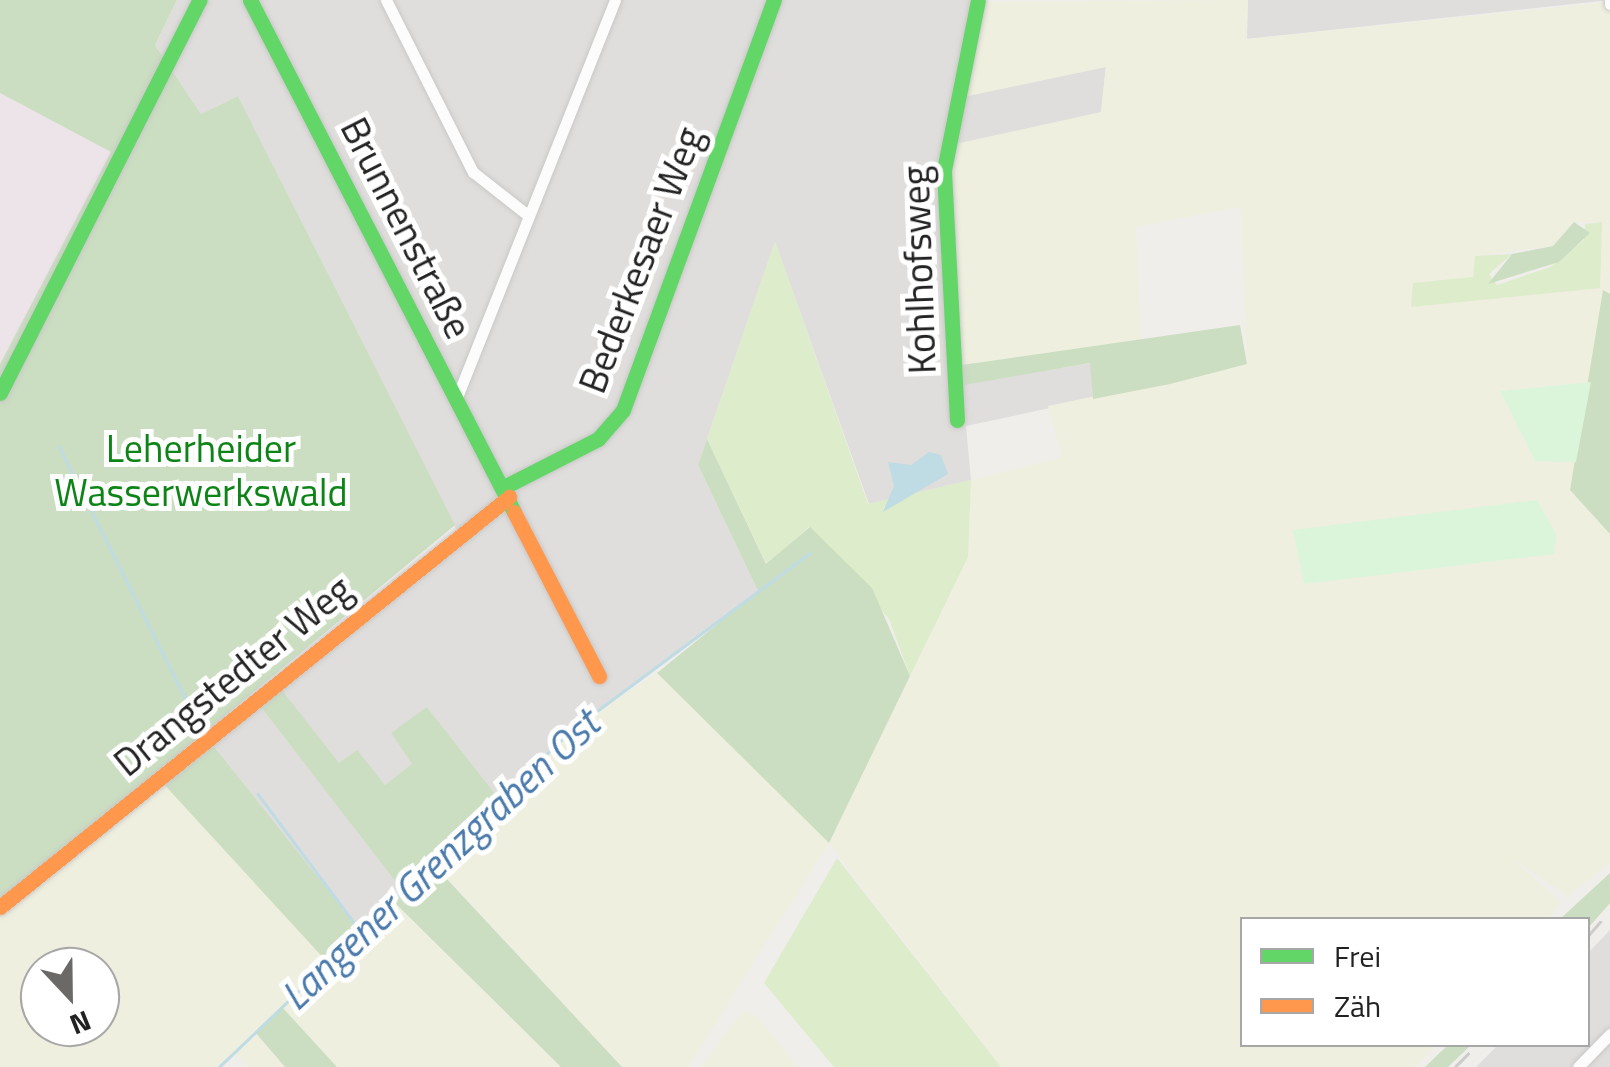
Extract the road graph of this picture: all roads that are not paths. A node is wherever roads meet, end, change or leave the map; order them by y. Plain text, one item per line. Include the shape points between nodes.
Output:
1 (199, 0) edge
2 (250, 0) edge
3 (386, 0) edge
4 (614, 0) edge
5 (774, 0) edge
6 (978, 0) edge
7 (529, 216) junction
8 (0, 393) edge
9 (457, 397) junction
10 (957, 420) dead end
11 (506, 492) junction
12 (600, 676) dead end
13 (0, 907) edge
14 (1610, 1034) edge
15 (1583, 1062) edge
16 (1598, 1067) edge

1 - 8 street
2 - 9 street, Brunnenstraße
3 - 7 street via 472,172
4 - 7 street
5 - 11 street, Bederkesaer Weg via 623,410 598,439
6 - 10 street, Kohlhofsweg via 944,170
7 - 9 street
9 - 11 street, Brunnenstraße
11 - 12 street, Brunnenstraße
11 - 13 street, Drangstedter Weg
14 - 15 street
15 - 16 street

